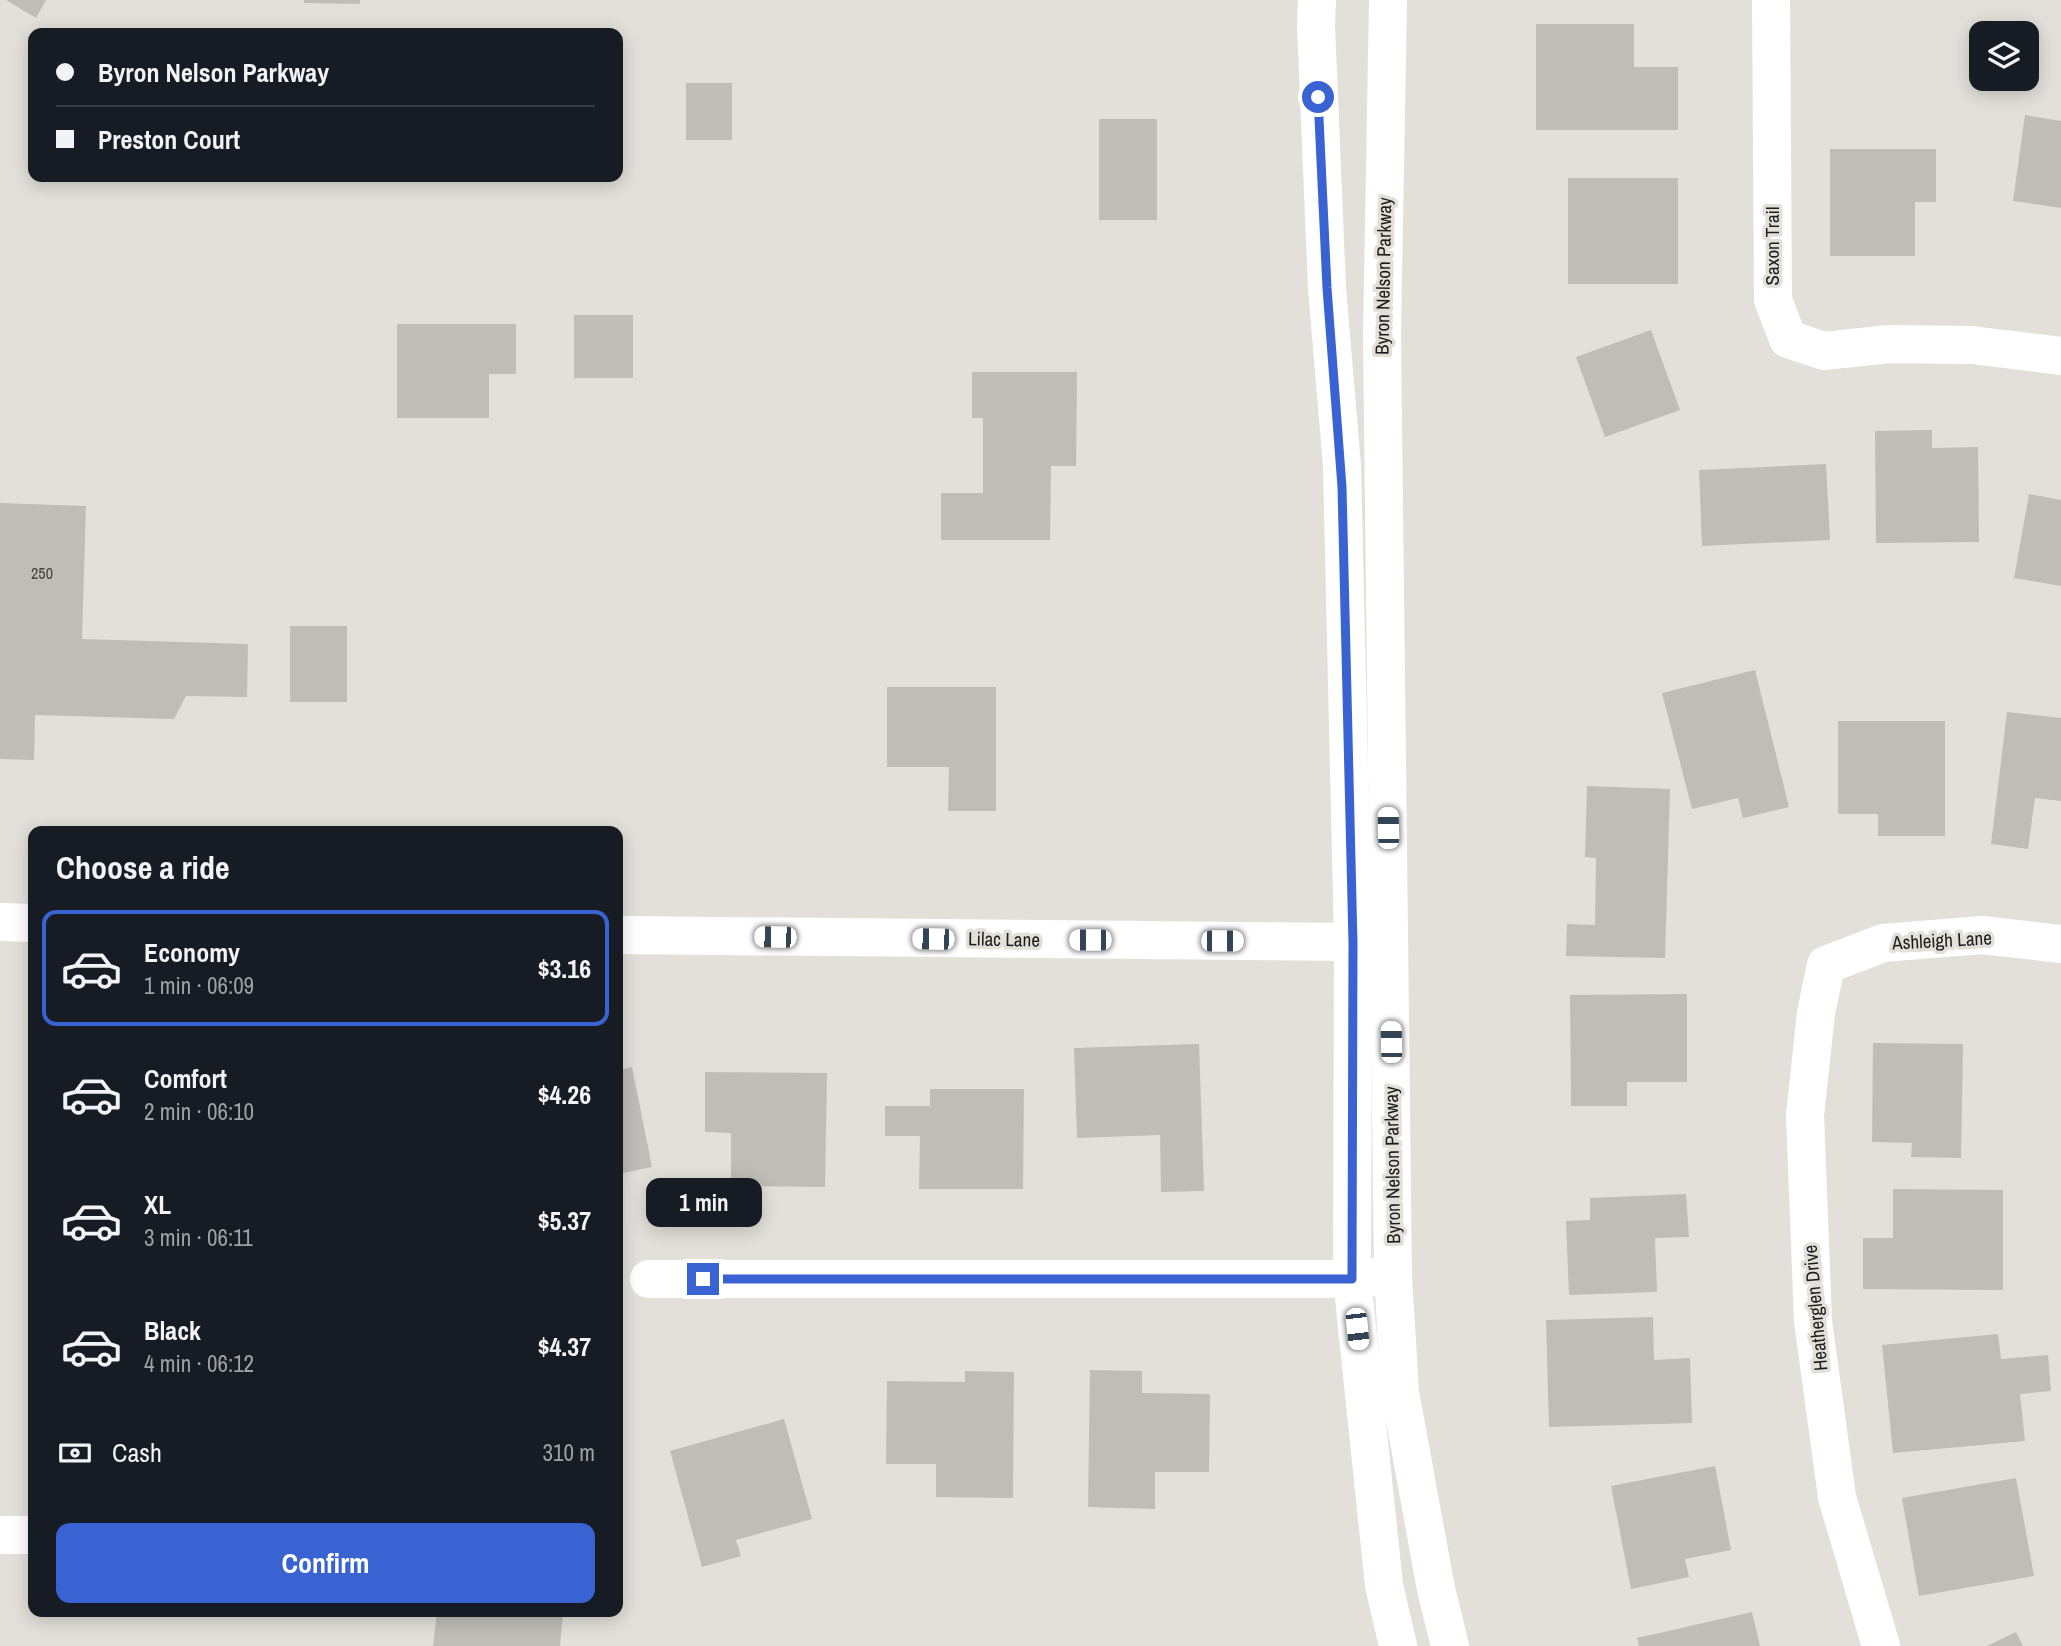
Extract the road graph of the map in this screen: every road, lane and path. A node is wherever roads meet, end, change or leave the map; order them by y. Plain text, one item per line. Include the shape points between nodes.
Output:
1 (1317, 0) edge
2 (1388, 0) edge
3 (1771, 0) edge
4 (2061, 356) edge
5 (1384, 552) junction
6 (1344, 553) junction
7 (0, 922) edge
8 (28, 923) edge
9 (623, 934) edge
10 (1371, 940) junction
11 (2061, 944) edge
12 (1826, 965) joint
13 (1393, 1276) junction
14 (649, 1279) dead end
15 (1352, 1279) junction
16 (0, 1535) edge
17 (28, 1535) edge
18 (1398, 1646) edge
19 (1450, 1646) edge
20 (1881, 1646) edge

1 - 6 street, Byron Nelson Parkway via 1321,169
2 - 5 street, Byron Nelson Parkway via 1382,336
3 - 4 street, Saxon Trail via 1773,300 1788,339 1824,351 1889,344 1972,345
5 - 6 street
5 - 10 street, Byron Nelson Parkway
6 - 10 street, Byron Nelson Parkway
7 - 8 street
9 - 10 street, Lilac Lane
10 - 13 street, Byron Nelson Parkway
10 - 15 street, Byron Nelson Parkway
11 - 12 street, Ashleigh Lane via 1982,935 1883,943
12 - 20 street, Heatherglen Drive via 1805,1115 1813,1321 1837,1497
13 - 15 street
13 - 19 street, Byron Nelson Parkway via 1400,1392
14 - 15 street
15 - 18 street, Byron Nelson Parkway via 1384,1585
16 - 17 street

